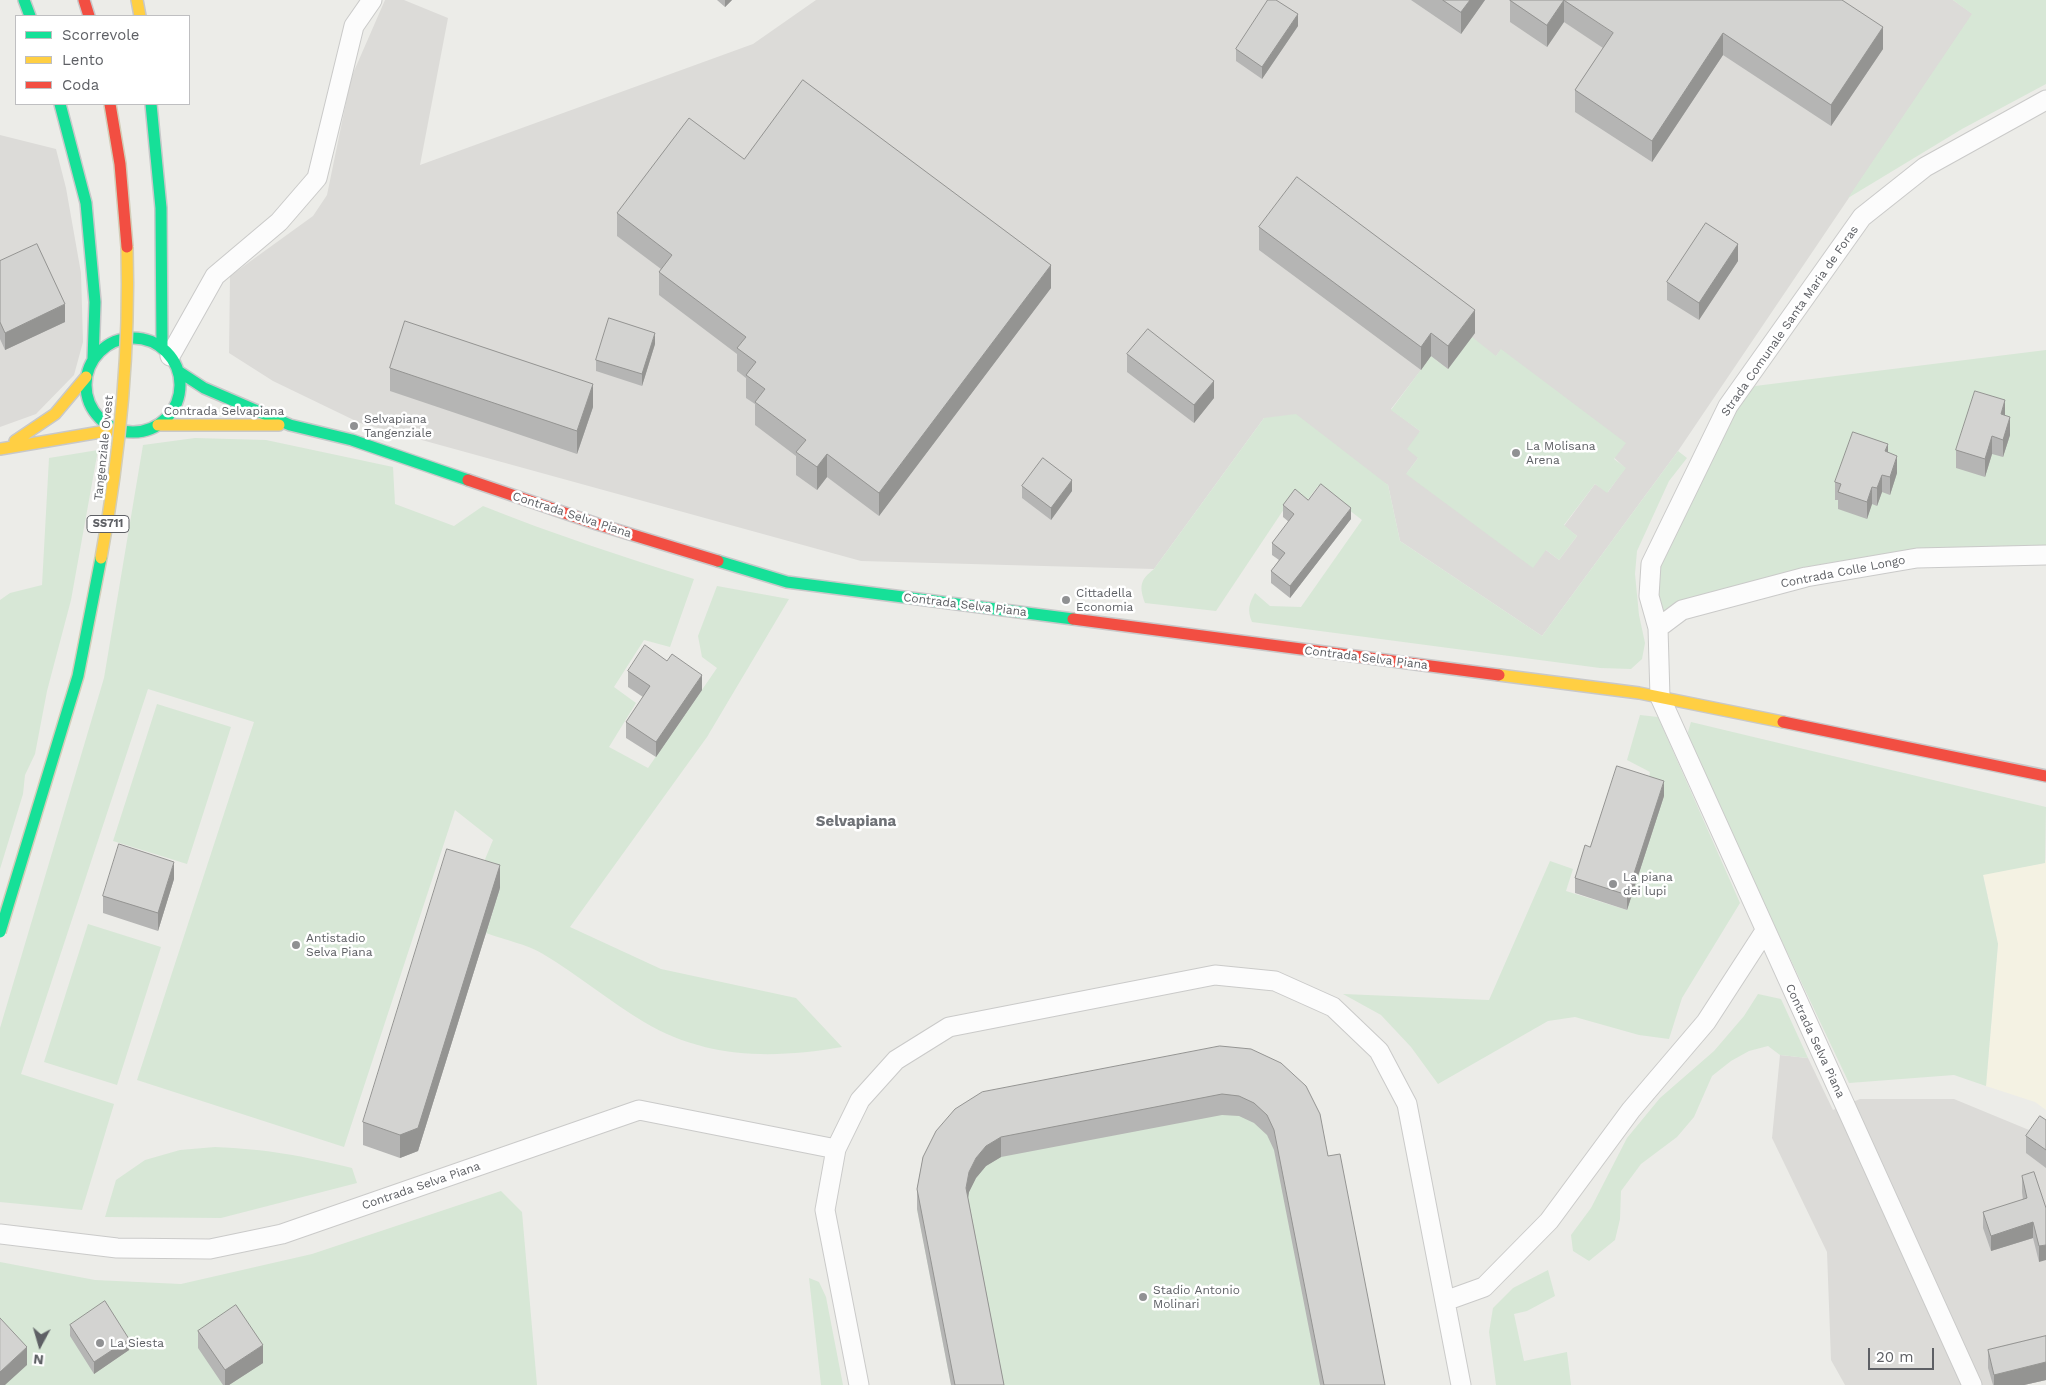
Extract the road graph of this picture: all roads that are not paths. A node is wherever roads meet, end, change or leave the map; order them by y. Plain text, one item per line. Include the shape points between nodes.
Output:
1 (24, 0) edge
2 (84, 0) edge
3 (137, 0) edge
4 (372, 0) edge
5 (30, 15) edge
6 (89, 15) edge
7 (140, 15) edge
8 (2046, 100) edge
9 (60, 105) edge
10 (110, 105) edge
11 (151, 105) edge
12 (170, 358) junction
13 (93, 360) junction
14 (86, 377) junction
15 (158, 425) junction
16 (290, 425) junction
17 (118, 429) junction
18 (0, 449) edge
19 (2046, 555) edge
20 (1658, 628) junction
21 (1660, 697) junction
22 (2046, 776) edge
23 (1765, 931) junction
24 (0, 932) edge
25 (836, 1149) junction
26 (0, 1234) edge
27 (1445, 1301) junction
28 (859, 1385) edge
29 (1461, 1385) edge
30 (1972, 1385) edge

1 - 5 street
2 - 6 street
3 - 7 street
4 - 12 street via 354,26 317,178 279,222 215,276
8 - 20 street, Strada Comunale Santa Maria de Foras via 1925,167 1862,217 1728,406 1651,564 1649,596
9 - 13 street via 86,203 95,302
10 - 24 street, Tangenziale Ovest / SS711, bridge via 123,192 128,258 126,375 112,500 78,675
11 - 12 street
12 - 13 street via 150,341 124,339 101,350
12 - 15 street via 180,381 177,401
12 - 16 street, Contrada Selvapiana via 204,388
13 - 14 street
14 - 17 street via 92,409
14 - 18 street via 65,405 43,425
15 - 16 street, Contrada Selvapiana
15 - 17 street via 138,431
16 - 21 street, Contrada Selva Piana via 352,440 589,521 787,582
17 - 18 street
19 - 20 street, Contrada Colle Longo via 1917,558 1806,577 1682,610
20 - 21 street
21 - 22 street, Contrada Selva Piana
21 - 23 street, Contrada Selva Piana
23 - 27 street via 1706,1022 1631,1110 1549,1221 1484,1287
23 - 30 street, Contrada Selva Piana
25 - 26 street, Contrada Selva Piana via 639,1110 282,1234 210,1249 117,1248
25 - 27 street via 860,1100 896,1060 949,1026 1215,975 1275,981 1333,1007 1379,1051 1407,1104
25 - 28 street via 825,1210
27 - 29 street

